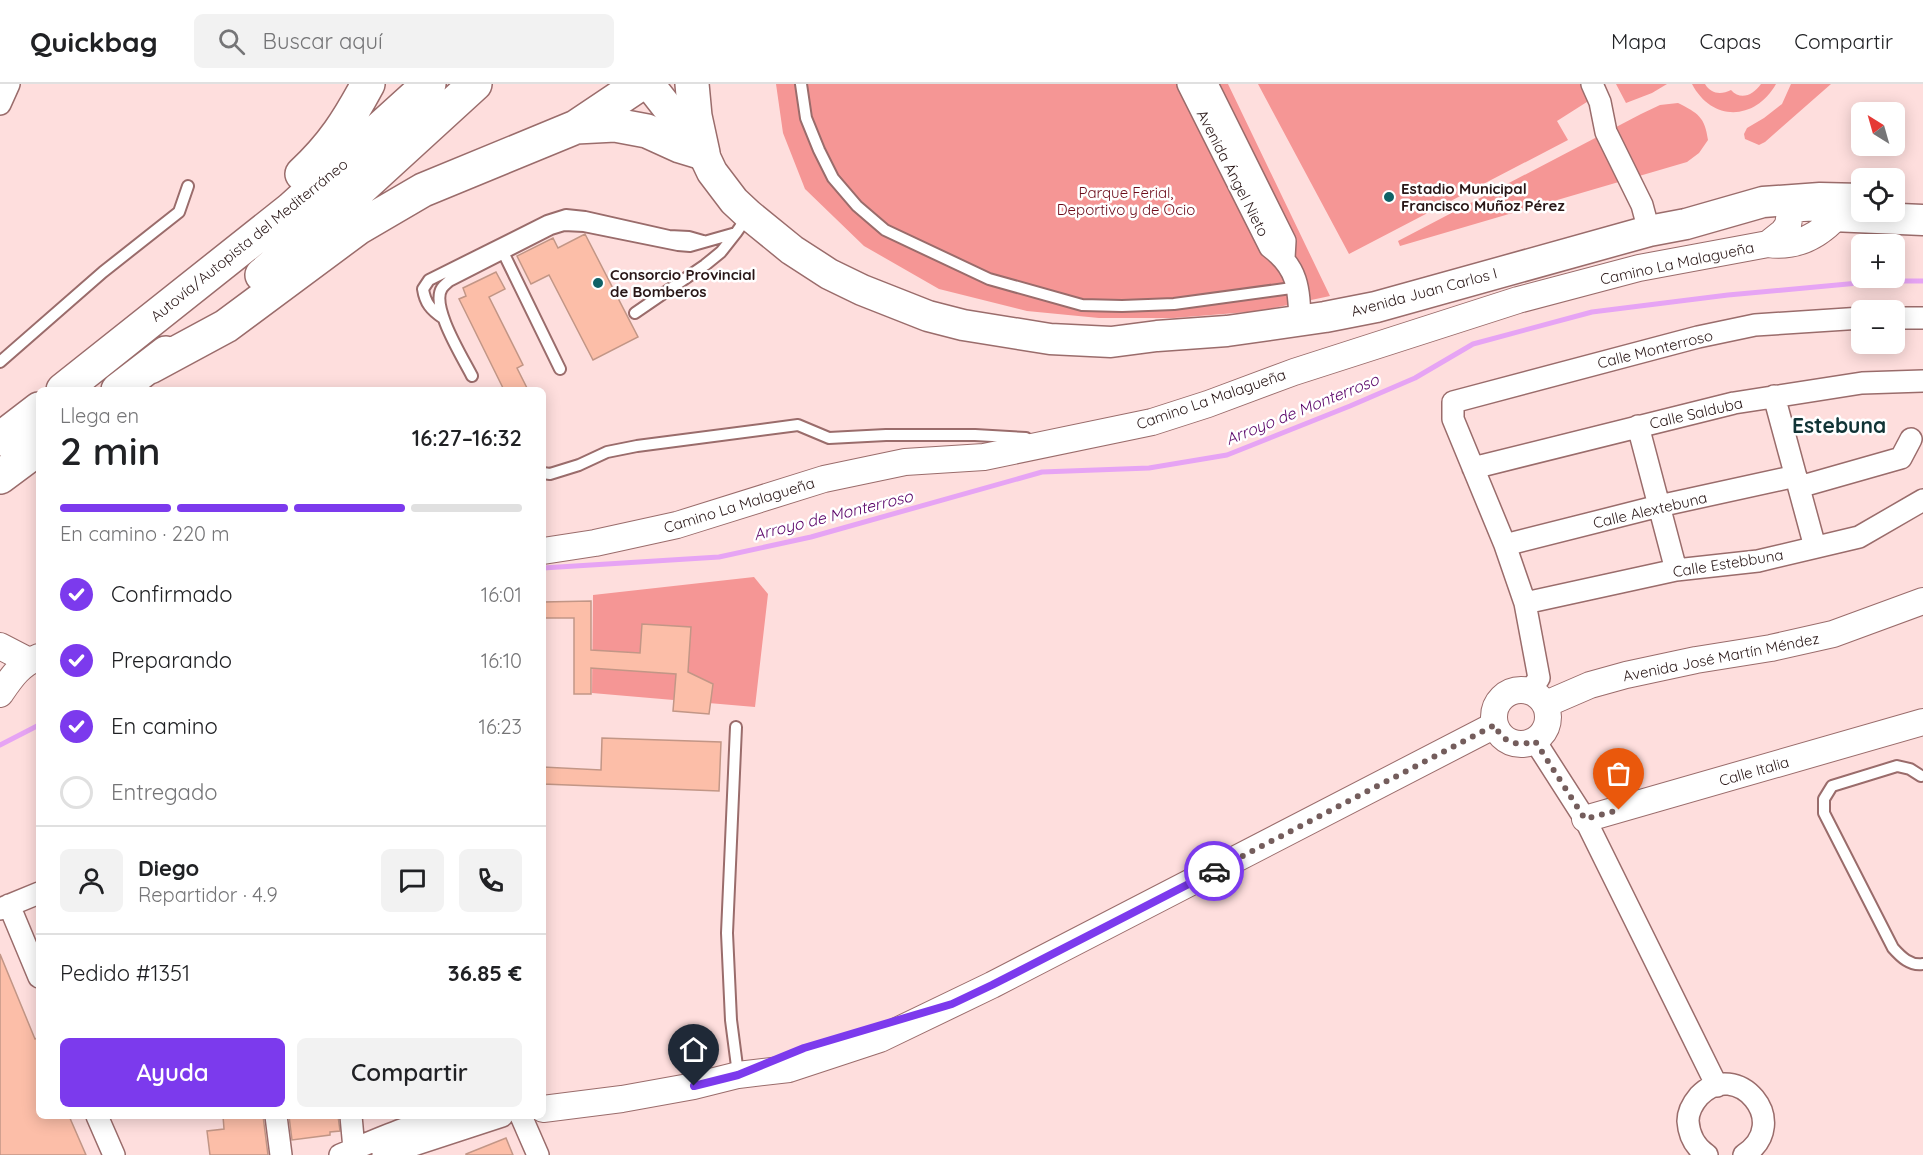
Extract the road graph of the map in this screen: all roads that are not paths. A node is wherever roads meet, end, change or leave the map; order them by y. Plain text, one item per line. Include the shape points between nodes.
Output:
1 (9, 84) edge
2 (368, 84) edge
3 (429, 84) edge
4 (475, 84) edge
5 (640, 84) edge
6 (649, 84) edge
7 (692, 84) edge
8 (801, 84) edge
9 (1188, 84) edge
10 (1207, 84) edge
11 (1592, 84) edge
12 (0, 104) edge
13 (576, 127) junction
14 (703, 153) junction
15 (188, 186) dead end
16 (1905, 203) edge
17 (1923, 204) edge
18 (1851, 206) edge
19 (1851, 208) edge
20 (1851, 209) edge
21 (1905, 217) edge
22 (747, 218) junction
23 (1788, 218) junction
24 (1923, 220) edge
25 (1686, 224) junction
26 (1649, 231) junction
27 (1768, 244) junction
28 (501, 249) junction
29 (1284, 258) junction
30 (222, 264) junction
31 (1299, 288) junction
32 (635, 313) dead end
33 (442, 318) junction
34 (1905, 318) edge
35 (1923, 318) edge
36 (1851, 319) edge
37 (1300, 321) junction
38 (0, 362) edge
39 (150, 367) junction
40 (560, 369) dead end
41 (472, 376) dead end
42 (1923, 381) edge
43 (67, 387) edge
44 (122, 387) edge
45 (1774, 396) junction
46 (36, 411) edge
47 (1638, 426) junction
48 (0, 439) edge
49 (1911, 439) dead end
50 (1033, 447) junction
51 (36, 450) edge
52 (1473, 468) junction
53 (546, 473) edge
54 (0, 477) edge
55 (1797, 482) junction
56 (1923, 500) edge
57 (1659, 506) junction
58 (1505, 545) junction
59 (1815, 547) junction
60 (546, 551) edge
61 (1676, 570) junction
62 (1923, 590) edge
63 (1923, 601) edge
64 (1525, 603) junction
65 (1897, 610) junction
66 (0, 646) edge
67 (34, 659) edge
68 (0, 694) edge
69 (1538, 697) junction
70 (1923, 722) edge
71 (1495, 725) junction
72 (736, 727) dead end
73 (1535, 741) junction
74 (1922, 777) edge
75 (1585, 819) junction
76 (36, 894) edge
77 (5, 907) edge
78 (1923, 964) edge
79 (36, 971) edge
80 (738, 1075) junction
81 (1717, 1086) junction
82 (546, 1109) edge
83 (98, 1119) edge
84 (276, 1119) edge
85 (351, 1119) edge
86 (441, 1119) edge
87 (492, 1119) edge
88 (522, 1119) edge
89 (352, 1153) edge
90 (1753, 1153) edge
91 (114, 1155) edge
92 (281, 1155) edge
93 (383, 1155) edge
94 (538, 1155) edge
95 (1707, 1155) edge

1 - 12 street
2 - 30 highway via 324,153 283,193
3 - 30 highway, Autovía/Autopista del Mediterráneo via 291,209
4 - 39 highway, Autovía/Autopista del Mediterráneo via 335,212
5 - 13 highway
6 - 14 main road, Avenida Juan Carlos I
7 - 14 highway
8 - 31 lane via 806,118 819,150 833,178 856,206 885,230 989,279 1082,304 1122,306 1174,304
9 - 29 street, Avenida Ángel Nieto via 1270,247
10 - 29 street, Avenida Ángel Nieto via 1285,241
11 - 26 street via 1606,132 1642,205
13 - 14 highway via 615,125 647,131
13 - 39 highway via 423,189 358,228 226,326
14 - 22 main road, Avenida Juan Carlos I via 718,165
15 - 38 lane via 180,212 103,272
16 - 17 main road
18 - 25 main road, Avenida Juan Carlos I via 1820,198 1763,202
19 - 23 main road, Avenida Juan Carlos I
20 - 27 street, Camino La Malagueña via 1806,240 1782,246
21 - 24 main road, Avenida Juan Carlos I
22 - 28 lane via 703,241 566,215 547,221
22 - 32 lane via 722,252
22 - 37 main road, Avenida Juan Carlos I via 898,290 945,306 1034,324 1157,336
23 - 25 main road, Avenida Juan Carlos I via 1721,225
23 - 27 street via 1783,232
25 - 26 main road, Avenida Juan Carlos I
26 - 37 main road, Avenida Juan Carlos I via 1376,307
27 - 50 street, Camino La Malagueña via 1639,267 1518,300 1152,422
28 - 33 lane via 442,288
28 - 33 lane via 429,280 423,289 424,297 432,311
28 - 40 lane
29 - 31 street, Avenida Ángel Nieto
30 - 43 highway, Autovía/Autopista del Mediterráneo
31 - 37 street, Avenida Ángel Nieto
33 - 41 lane
34 - 35 street
36 - 52 street, Calle Monterroso via 1755,325 1453,402 1453,419
39 - 44 highway, Autovía/Autopista del Mediterráneo
42 - 45 street, Calle Salduba via 1862,383
45 - 47 street, Calle Salduba
45 - 55 street
46 - 48 highway
47 - 52 street, Calle Salduba
47 - 57 street
49 - 55 street, Calle Alextebuna via 1902,458
50 - 53 lane via 1026,438 975,435 829,438 798,425 637,446
50 - 60 street, Camino La Malagueña via 984,457 905,462 847,474 677,525
51 - 54 highway
52 - 58 street
55 - 57 street, Calle Alextebuna
55 - 59 street
56 - 59 street, Calle Estebbuna via 1859,537
57 - 58 street, Calle Alextebuna
57 - 61 street
58 - 64 street
59 - 61 street, Calle Estebbuna via 1758,561
61 - 64 street, Calle Estebbuna
62 - 65 street, Avenida José Martín Méndez
63 - 65 street, Avenida José Martín Méndez
64 - 69 street via 1539,678
65 - 69 street, Avenida José Martín Méndez via 1833,634 1696,660
66 - 67 street
67 - 68 street via 15,673
69 - 71 street via 1519,689 1508,692 1494,709
69 - 73 street via 1549,714 1543,734
70 - 75 street, Calle Italia
71 - 73 street via 1505,740 1515,744
71 - 80 street via 952,1004 804,1048
72 - 80 lane via 727,933
73 - 75 street
74 - 78 lane via 1897,766 1832,786 1824,799 1824,813 1893,948 1916,966
75 - 81 street
76 - 77 street
77 - 79 street
80 - 82 street via 622,1099
81 - 90 street via 1741,1088 1759,1103 1763,1127
81 - 95 street via 1698,1097 1688,1116 1695,1144
83 - 91 street
84 - 92 street
85 - 89 street
86 - 89 street via 421,1124 399,1140
87 - 93 street
88 - 94 street

